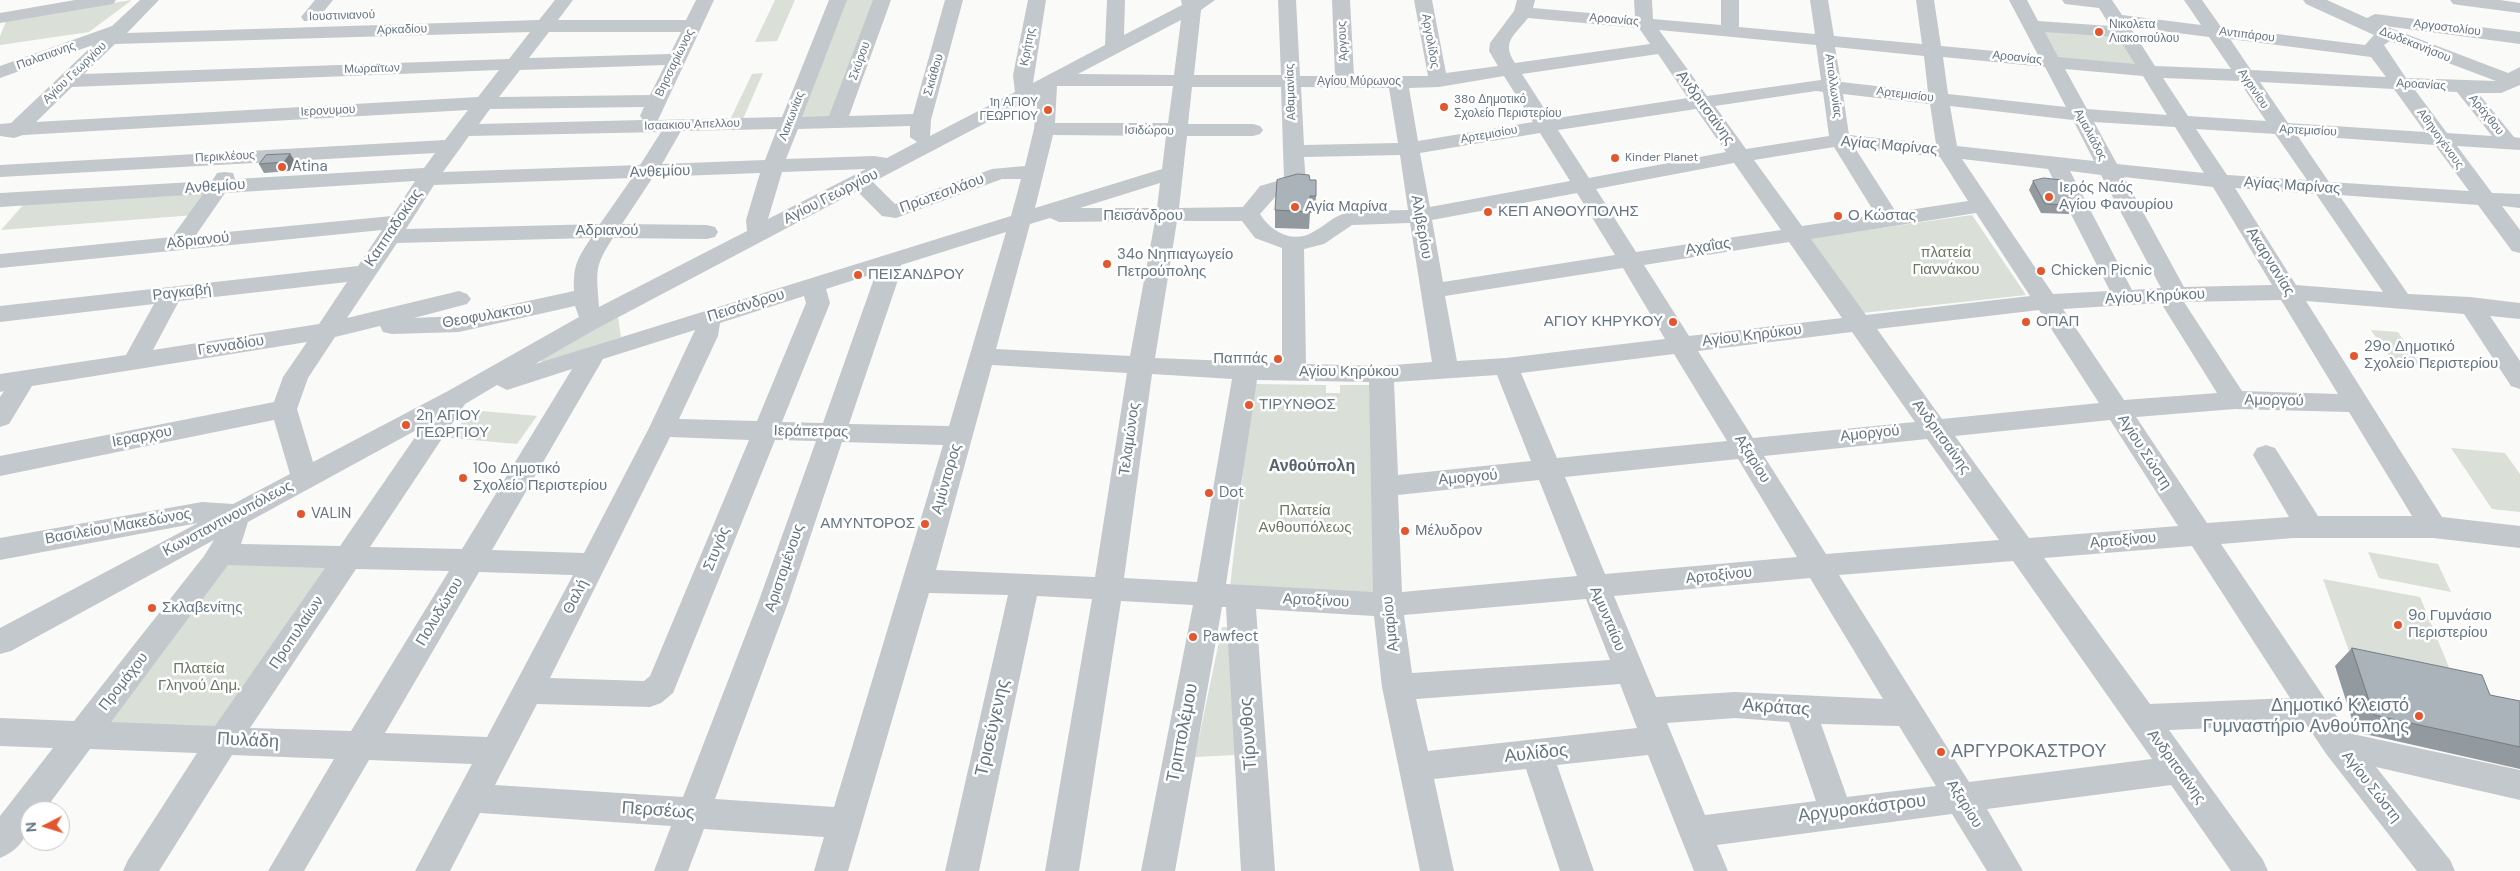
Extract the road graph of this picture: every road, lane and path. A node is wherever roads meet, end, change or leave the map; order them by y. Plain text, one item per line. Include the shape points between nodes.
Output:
1 (11, 0) edge
2 (107, 0) edge
3 (150, 0) edge
4 (324, 0) edge
5 (705, 0) edge
6 (838, 0) edge
7 (882, 0) edge
8 (954, 0) edge
9 (1037, 0) edge
10 (1116, 0) edge
11 (1287, 0) edge
12 (1341, 0) edge
13 (1424, 0) edge
14 (1643, 0) edge
15 (1730, 0) edge
16 (1819, 0) edge
17 (1925, 0) edge
18 (2018, 0) edge
19 (2070, 0) edge
20 (2193, 0) edge
21 (2312, 0) edge
22 (2459, 0) edge
23 (1196, 2) edge
24 (63, 4) edge
25 (561, 4) edge
26 (1525, 6) edge
27 (2520, 8) edge
28 (2112, 14) edge
29 (2344, 15) junction
30 (310, 17) junction
31 (2, 18) edge
32 (1644, 22) junction
33 (693, 26) junction
34 (2032, 26) junction
35 (544, 27) junction
36 (447, 28) junction
37 (119, 30) junction
38 (1730, 31) junction
39 (2215, 31) junction
40 (2390, 35) junction
41 (2520, 38) edge
42 (1826, 40) junction
43 (436, 44) dead end
44 (1497, 47) joint
45 (1114, 48) junction
46 (1663, 48) junction
47 (1932, 50) junction
48 (2377, 52) junction
49 (677, 59) junction
50 (2051, 62) junction
51 (515, 65) junction
52 (1511, 70) junction
53 (2148, 71) junction
54 (0, 72) edge
55 (2244, 76) junction
56 (2517, 79) edge
57 (67, 81) junction
58 (1050, 81) junction
59 (1183, 81) junction
60 (1439, 81) junction
61 (1290, 82) junction
62 (1345, 82) junction
63 (1398, 82) junction
64 (2400, 84) junction
65 (1833, 87) junction
66 (2463, 87) junction
67 (1026, 94) junction
68 (1939, 99) junction
69 (657, 101) junction
70 (1700, 101) junction
71 (484, 103) junction
72 (2079, 115) junction
73 (921, 120) junction
74 (837, 121) junction
75 (790, 122) junction
76 (2183, 123) junction
77 (674, 125) junction
78 (645, 126) junction
79 (1546, 126) junction
80 (9, 129) edge
81 (1044, 129) junction
82 (2280, 129) junction
83 (1253, 130) dead end
84 (1178, 131) junction
85 (457, 138) junction
86 (2440, 139) junction
87 (1840, 140) junction
88 (2514, 143) edge
89 (931, 145) junction
90 (0, 146) edge
91 (1408, 150) junction
92 (1294, 151) junction
93 (1947, 152) junction
94 (240, 156) junction
95 (1740, 156) junction
96 (2056, 164) junction
97 (893, 165) junction
98 (773, 166) junction
99 (2109, 170) junction
100 (0, 171) edge
101 (646, 172) junction
102 (1034, 172) junction
103 (1173, 172) junction
104 (428, 176) junction
105 (2220, 181) junction
106 (861, 182) junction
107 (1583, 185) junction
108 (219, 187) junction
109 (2324, 189) junction
110 (2485, 199) junction
111 (0, 200) edge
112 (2520, 201) edge
113 (1982, 205) junction
114 (1249, 214) junction
115 (1167, 216) junction
116 (1419, 216) junction
117 (1029, 218) junction
118 (1890, 219) junction
119 (392, 229) junction
120 (606, 231) junction
121 (707, 232) dead end
122 (1795, 233) junction
123 (758, 235) junction
124 (179, 243) junction
125 (1293, 243) junction
126 (2520, 246) edge
127 (1629, 260) junction
128 (0, 261) edge
129 (890, 261) junction
130 (363, 273) junction
131 (813, 285) junction
132 (1433, 291) junction
133 (2288, 292) junction
134 (171, 295) junction
135 (2173, 295) junction
136 (586, 296) junction
137 (459, 298) dead end
138 (2125, 298) junction
139 (2400, 300) junction
140 (2046, 302) junction
141 (2470, 305) junction
142 (2520, 311) edge
143 (0, 314) edge
144 (708, 318) junction
145 (587, 323) junction
146 (1859, 323) junction
147 (356, 326) junction
148 (326, 332) junction
149 (1682, 345) junction
150 (594, 354) junction
151 (983, 356) junction
152 (135, 360) junction
153 (1141, 365) junction
154 (1506, 366) junction
155 (1246, 371) junction
156 (1446, 371) junction
157 (1294, 372) junction
158 (1381, 374) junction
159 (2520, 380) edge
160 (12, 381) edge
161 (457, 397) junction
162 (2235, 400) junction
163 (2356, 402) junction
164 (284, 409) junction
165 (2117, 410) junction
166 (0, 418) edge
167 (662, 428) junction
168 (1934, 428) junction
169 (766, 431) junction
170 (833, 432) junction
171 (960, 436) junction
172 (1745, 447) junction
173 (2266, 455) dead end
174 (0, 466) edge
175 (1546, 470) junction
176 (305, 478) junction
177 (1386, 486) junction
178 (236, 515) junction
179 (2310, 527) junction
180 (2433, 527) junction
181 (2199, 535) junction
182 (2520, 537) edge
183 (0, 549) edge
184 (2021, 550) junction
185 (221, 554) junction
186 (348, 556) junction
187 (471, 560) junction
188 (593, 564) junction
189 (1818, 566) junction
190 (918, 580) junction
191 (1026, 584) junction
192 (1594, 588) junction
193 (1108, 589) junction
194 (1209, 596) junction
195 (1240, 598) junction
196 (1388, 605) junction
197 (11, 636) edge
198 (0, 660) edge
199 (1629, 671) junction
200 (1398, 687) junction
201 (528, 691) junction
202 (1800, 710) junction
203 (2314, 710) junction
204 (1645, 711) junction
205 (1908, 713) junction
206 (2141, 718) junction
207 (0, 732) edge
208 (82, 735) junction
209 (224, 740) junction
210 (1657, 740) junction
211 (2338, 745) junction
212 (359, 747) junction
213 (496, 751) junction
214 (1537, 754) junction
215 (1414, 767) junction
216 (2178, 770) junction
217 (2520, 785) edge
218 (1960, 796) junction
219 (471, 798) junction
220 (1836, 812) junction
221 (694, 814) junction
222 (845, 823) junction
223 (1695, 832) junction
224 (0, 842) edge
225 (140, 871) edge
226 (285, 871) edge
227 (432, 871) edge
228 (671, 871) edge
229 (831, 871) edge
230 (962, 871) edge
231 (1062, 871) edge
232 (1158, 871) edge
233 (1258, 871) edge
234 (1437, 871) edge
235 (1577, 871) edge
236 (1711, 871) edge
237 (2006, 871) edge
238 (2251, 871) edge
239 (2438, 871) edge

1 - 31 street
2 - 24 street
3 - 37 street, Αγίου Γεωργίου
4 - 30 street
5 - 33 street, Βησσαρίωνος
6 - 75 street, Λακωνίας
7 - 74 street, Σκύρου
8 - 73 street, Σκιάθου
9 - 67 street, Κρήτης via 1023,75
10 - 45 street
11 - 61 street, Αθαμανίας
12 - 62 street, Άργους
13 - 60 street, Αργολίδος
14 - 32 street
15 - 38 street
16 - 42 street, Απολλωνίας
17 - 47 street, Αγίου Σώστη
18 - 34 street, Αμαλιάδος
19 - 28 street
20 - 39 street, Αγρινίου
21 - 29 street, Δωδεκανήσου
22 - 27 street
23 - 45 street, Αγίου Γεωργίου
23 - 59 street, Τελαμώνος
24 - 31 street
25 - 30 street, Ιουστινιανού
25 - 35 street, Καππαδοκίας
26 - 32 street, Αροανίας
26 - 44 street
28 - 34 street
28 - 39 street, Αντιπάρου
28 - 53 street, Ακαρνανίας
29 - 40 street, Δωδεκανήσου
29 - 41 street, Αργοστολίου
30 - 37 street, Ιουστινιανού
32 - 38 street, Αροανίας
32 - 46 street, Ανδριτσαίνης
33 - 35 street, Αρκαδίου
33 - 49 street, Βησσαρίωνος
34 - 50 street, Αμαλιάδος
35 - 36 street, Αρκαδίου
35 - 51 street, Καππαδοκίας
36 - 37 street, Αρκαδίου
36 - 43 street
37 - 54 street, Παλατιανης
37 - 57 street, Αγίου Γεωργίου
38 - 42 street, Αροανίας
39 - 48 street, Αντιπάρου
39 - 55 street, Αγρινίου
40 - 48 street via 2374,45
40 - 56 street, Δωδεκανήσου
42 - 47 street, Αροανίας
42 - 65 street, Απολλωνίας
44 - 52 street, Αξαρίου
45 - 58 street, Αγίου Γεωργίου
46 - 52 street, Αγίου Μύρωνος
46 - 70 street, Ανδριτσαίνης
47 - 50 street, Αροανίας
47 - 68 street, Αγίου Σώστη
48 - 64 street, Αθηνογένους
49 - 51 street, Μωραϊτων
49 - 69 street, Βησσαρίωνος
50 - 53 street, Αροανίας
50 - 72 street, Αμαλιάδος
51 - 57 street, Μωραϊτων
51 - 71 street, Καππαδοκίας
52 - 60 street, Αγίου Μύρωνος
52 - 79 street, Αξαρίου
53 - 55 street, Αροανίας
53 - 76 street, Ακαρνανίας
55 - 64 street, Αροανίας
55 - 82 street, Αγρινίου
56 - 66 street, Αροανίας via 2501,87
57 - 80 street, Αγίου Γεωργίου
58 - 59 street, Αγίου Μύρωνος
58 - 67 street, Αγίου Γεωργίου
58 - 81 street, Αμύντορος
59 - 61 street, Αγίου Μύρωνος
59 - 84 street, Τελαμώνος
60 - 63 street, Αγίου Μύρωνος
61 - 62 street, Αγίου Μύρωνος
61 - 92 street, Αθαμανίας
62 - 63 street, Αγίου Μύρωνος
63 - 91 street, Αλιβερίου
64 - 66 street, Αροανίας
64 - 86 street, Αθηνογένους
65 - 68 street, Αρτεμισίου
65 - 70 street, Αρτεμισίου via 1816,85
65 - 87 street, Απολλωνίας
66 - 88 street, Αράχθου
67 - 89 street, Αγίου Γεωργίου
68 - 72 street, Αρτεμισίου
68 - 93 street, Αγίου Σώστη
69 - 71 street, Ιερονυμου
69 - 78 street, Βησσαρίωνος
70 - 79 street, Αρτεμισίου
70 - 95 street, Ανδριτσαίνης
71 - 80 street, Ιερονυμου
71 - 85 street, Καππαδοκίας
72 - 76 street, Αρτεμισίου
72 - 99 street, Αμαλιάδος
73 - 74 street, Ισαακιου Απελλου
73 - 89 street via 920,136
74 - 75 street, Ισαακιου Απελλου
75 - 77 street, Ισαακιου Απελλου
75 - 98 street, Λακωνίας
76 - 82 street, Αρτεμισίου
76 - 105 street, Ακαρνανίας
77 - 78 street, Ισαακιου Απελλου
77 - 101 street
78 - 85 street, Ισαακιου Απελλου
79 - 91 street, Αρτεμισίου
79 - 107 street, Αξαρίου
80 - 90 street, Αγίου Γεωργίου
81 - 84 street, Ισιδώρου
81 - 102 street, Αμύντορος
82 - 86 street, Αρτεμισίου
82 - 109 street, Αγρινίου
83 - 84 street, Ισιδώρου
84 - 103 street, Τελαμώνος
85 - 94 street, Περικλέους
85 - 104 street, Καππαδοκίας
86 - 88 street, Αρτεμισίου
86 - 110 street, Αθηνογένους
87 - 93 street, Αγίας Μαρίνας
87 - 95 street, Αγίας Μαρίνας
87 - 118 street, Απολλωνίας
89 - 97 street, Αγίου Γεωργίου
91 - 92 street, Αρτεμισίου
91 - 116 street, Αλιβερίου
92 - 114 street, Αθαμανίας via 1295,184 1268,191
93 - 96 street, Αγίας Μαρίνας
93 - 113 street, Αγίου Σώστη
94 - 100 street, Περικλέους
94 - 108 street
95 - 107 street, Αγίας Μαρίνας
95 - 122 street, Ανδριτσαίνης
96 - 99 street, Αγίας Μαρίνας
96 - 138 street
97 - 98 street, Ανθεμίου via 874,162
97 - 106 street, Αγίου Γεωργίου
98 - 101 street, Ανθεμίου
98 - 123 street, Λακωνίας via 758,213
99 - 105 street, Αγίας Μαρίνας
99 - 135 street, Αμαλιάδος
101 - 104 street, Ανθεμίου
101 - 120 street
102 - 106 street, Πρωτεσιλάου via 999,173 896,211 890,211
102 - 117 street, Αμύντορος
103 - 115 street, Τελαμώνος
103 - 117 street, Πεισάνδρου
104 - 108 street, Ανθεμίου
104 - 119 street, Καππαδοκίας
105 - 109 street, Αγίας Μαρίνας
105 - 133 street, Ακαρνανίας
106 - 123 street, Αγίου Γεωργίου
107 - 116 street, Αγίας Μαρίνας
107 - 127 street, Αξαρίου
108 - 111 street, Ανθεμίου
108 - 124 street
109 - 110 street, Αγίας Μαρίνας
109 - 139 street, Αγρινίου
110 - 112 street, Αγίας Μαρίνας
110 - 126 street, Αθηνογένους
113 - 118 street, Αχαΐας
113 - 140 street, Αγίου Σώστη
114 - 115 street, Πεισάνδρου
114 - 125 street, Αγίας Μαρίνας via 1270,238
115 - 117 street, Πεισάνδρου
115 - 153 street, Τελαμώνος
116 - 125 street, Αγίας Μαρίνας via 1343,220 1317,240
116 - 132 street, Αλιβερίου
117 - 129 street, Πεισάνδρου
117 - 151 street, Αμύντορος
118 - 122 street, Αχαΐας
119 - 120 street, Αδριανού
119 - 124 street, Αδριανού
119 - 130 street, Καππαδοκίας
120 - 121 street, Αδριανού
120 - 136 street via 586,264
122 - 127 street, Αχαΐας
122 - 146 street, Ανδριτσαίνης
123 - 145 street, Αγίου Γεωργίου
124 - 128 street, Αδριανού
125 - 157 street
127 - 132 street, Αχαΐας
127 - 149 street, Αξαρίου
129 - 131 street, Πεισάνδρου
129 - 170 street, Αριστομένους
130 - 134 street, Ραγκαβή
130 - 148 street, Καππαδοκίας
131 - 144 street, Πεισάνδρου
131 - 169 street, Στυγός via 818,303
132 - 156 street, Αλιβερίου
133 - 135 street, Αγίου Κηρύκου
133 - 139 street, Αγίου Κηρύκου
133 - 163 street, Ακαρνανίας
134 - 143 street, Ραγκαβή
134 - 152 street
135 - 138 street, Αγίου Κηρύκου
135 - 162 street, Αμαλιάδος
136 - 145 street
136 - 147 street, Θεοφυλακτου via 459,324
137 - 147 street, Γενναδίου
138 - 140 street, Αγίου Κηρύκου
139 - 141 street, Αγίου Κηρύκου
140 - 146 street, Αγίου Κηρύκου
140 - 165 street, Αγίου Σώστη
141 - 142 street, Αγίου Κηρύκου
141 - 159 street
144 - 150 street, Πεισάνδρου
144 - 167 street, Θαλή via 706,336
145 - 161 street, Αγίου Γεωργίου
146 - 149 street, Αγίου Κηρύκου
146 - 168 street, Ανδριτσαίνης
147 - 148 street, Γενναδίου
148 - 152 street, Γενναδίου
148 - 164 street, Καππαδοκίας via 296,377
149 - 154 street, Αγίου Κηρύκου
149 - 172 street, Αξαρίου
150 - 161 street, Πεισάνδρου
150 - 187 street, Πολυδώτου
151 - 153 street, Αγίου Κηρύκου
151 - 171 street, Αμύντορος
152 - 160 street, Γενναδίου
153 - 155 street, Αγίου Κηρύκου
153 - 193 street, Τελαμώνος
154 - 156 street, Αγίου Κηρύκου
154 - 175 street, Αμυνταίου
155 - 157 street, Αγίου Κηρύκου
155 - 194 street
156 - 158 street, Αγίου Κηρύκου
157 - 158 street, Αγίου Κηρύκου
158 - 177 street, Αμαρίου
160 - 166 street
161 - 176 street, Κωνσταντινουπόλεως
161 - 186 street, Προπυλαίων
162 - 163 street, Αμοργού
162 - 165 street, Αμοργού
163 - 180 street, Ακαρνανίας
164 - 174 street, Ιεραρχου
164 - 176 street
165 - 168 street, Αμοργού
165 - 181 street, Αγίου Σώστη
167 - 169 street, Ιεράπετρας
167 - 188 street, Θαλή
168 - 172 street, Αμοργού
168 - 184 street, Ανδριτσαίνης
169 - 170 street, Ιεράπετρας
169 - 201 street, Στυγός via 657,690 650,694
170 - 171 street, Ιεράπετρας
170 - 221 street, Αριστομένους
171 - 190 street, Αμύντορος
172 - 175 street, Αμοργού
172 - 189 street, Αξαρίου
173 - 179 street
175 - 177 street, Αμοργού
175 - 192 street, Αμυνταίου
176 - 178 street, Κωνσταντινουπόλεως
177 - 196 street, Αμαρίου
178 - 183 street, Βασιλείου Μακεδώνος via 202,512
178 - 185 street, Προμάχου
178 - 197 street, Κωνσταντινουπόλεως
179 - 180 street, Αρτοξίνου
179 - 181 street, Αρτοξίνου
180 - 182 street, Αρτοξίνου
181 - 184 street, Αρτοξίνου
181 - 203 street, Αγίου Σώστη
184 - 189 street, Αρτοξίνου
184 - 206 street, Ανδριτσαίνης
185 - 186 street
185 - 208 street, Προμάχου
186 - 187 street
186 - 209 street, Προπυλαίων
187 - 188 street
187 - 212 street, Πολυδώτου
188 - 201 street, Θαλή
189 - 192 street, Αρτοξίνου
189 - 205 street, Αξαρίου
190 - 191 street, Αρτοξίνου
190 - 222 street, Αμύντορος
191 - 193 street, Αρτοξίνου
191 - 230 street, Τρισεύγενης
192 - 196 street, Αρτοξίνου
192 - 199 street, Αμυνταίου
193 - 194 street, Αρτοξίνου
193 - 231 street, Τελαμώνος
194 - 195 street, Αρτοξίνου
194 - 232 street, Τριπτολέμου
195 - 196 street, Αρτοξίνου
195 - 233 street, Τίρυνθος
196 - 200 street, Αμαρίου
197 - 198 street
199 - 200 street
199 - 204 street, Αμυνταίου
200 - 215 street, Αμαρίου
201 - 213 street, Θαλή
202 - 204 street, Ακράτας via 1735,705
202 - 205 street, Ακράτας
202 - 220 street
203 - 206 street
203 - 211 street, Αγίου Σώστη
204 - 210 street, Αμυνταίου
205 - 218 street, Αξαρίου
206 - 216 street, Ανδριτσαίνης
207 - 208 street, Πυλάδη
208 - 209 street, Πυλάδη
208 - 224 street, Προμάχου
209 - 212 street, Πυλάδη
209 - 225 street, Προπυλαίων
210 - 214 street, Αυλίδος
210 - 223 street, Αμυνταίου
211 - 217 street
211 - 239 street, Αγίου Σώστη
212 - 213 street, Πυλάδη
212 - 226 street, Πολυδώτου
213 - 219 street, Θαλή
214 - 215 street, Αυλίδος
214 - 235 street
215 - 234 street, Αμαρίου
216 - 218 street, Αργυροκάστρου
216 - 238 street, Ανδριτσαίνης
218 - 220 street, Αργυροκάστρου
218 - 237 street, Αξαρίου
219 - 221 street, Περσέως
219 - 227 street, Θαλή
220 - 223 street, Αργυροκάστρου
221 - 222 street, Περσέως
221 - 228 street, Αριστομένους
222 - 229 street, Αμύντορος
223 - 236 street, Αμυνταίου

